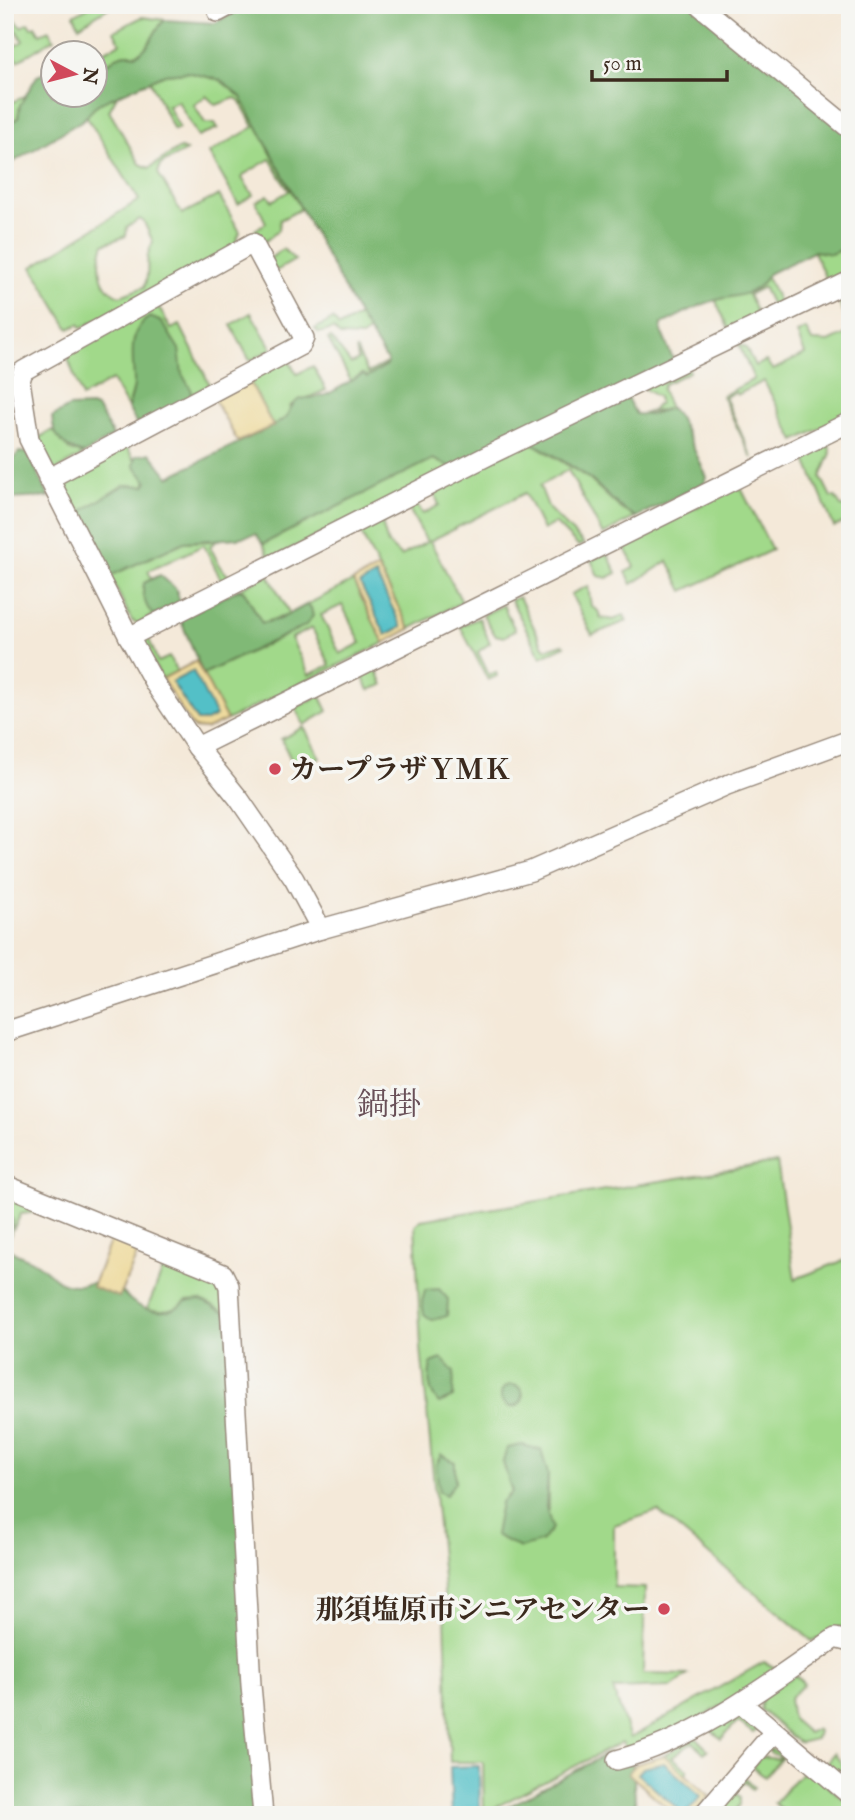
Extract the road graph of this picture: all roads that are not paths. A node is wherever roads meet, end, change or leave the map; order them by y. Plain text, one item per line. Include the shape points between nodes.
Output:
1 (699, 5) edge
2 (850, 129) edge
3 (850, 281) edge
4 (850, 422) edge
5 (48, 479) junction
6 (129, 637) junction
7 (850, 740) edge
8 (197, 747) junction
9 (321, 929) junction
10 (5, 1032) edge
11 (5, 1185) edge
12 (850, 1642) edge
13 (741, 1703) junction
14 (774, 1732) junction
15 (617, 1760) dead end
16 (850, 1795) edge
17 (263, 1815) edge
18 (703, 1815) edge

1 - 2 street
3 - 6 street via 493,453
4 - 8 street
5 - 5 street via 29,439 20,381 23,371 253,243 304,338 301,345
5 - 6 street
6 - 8 street
7 - 9 street via 727,785 531,871
8 - 9 street via 294,879
9 - 10 street
11 - 17 street via 223,1275 229,1286 251,1685
12 - 13 street via 835,1638
13 - 14 street
13 - 15 street via 658,1749
14 - 16 street
14 - 18 street

